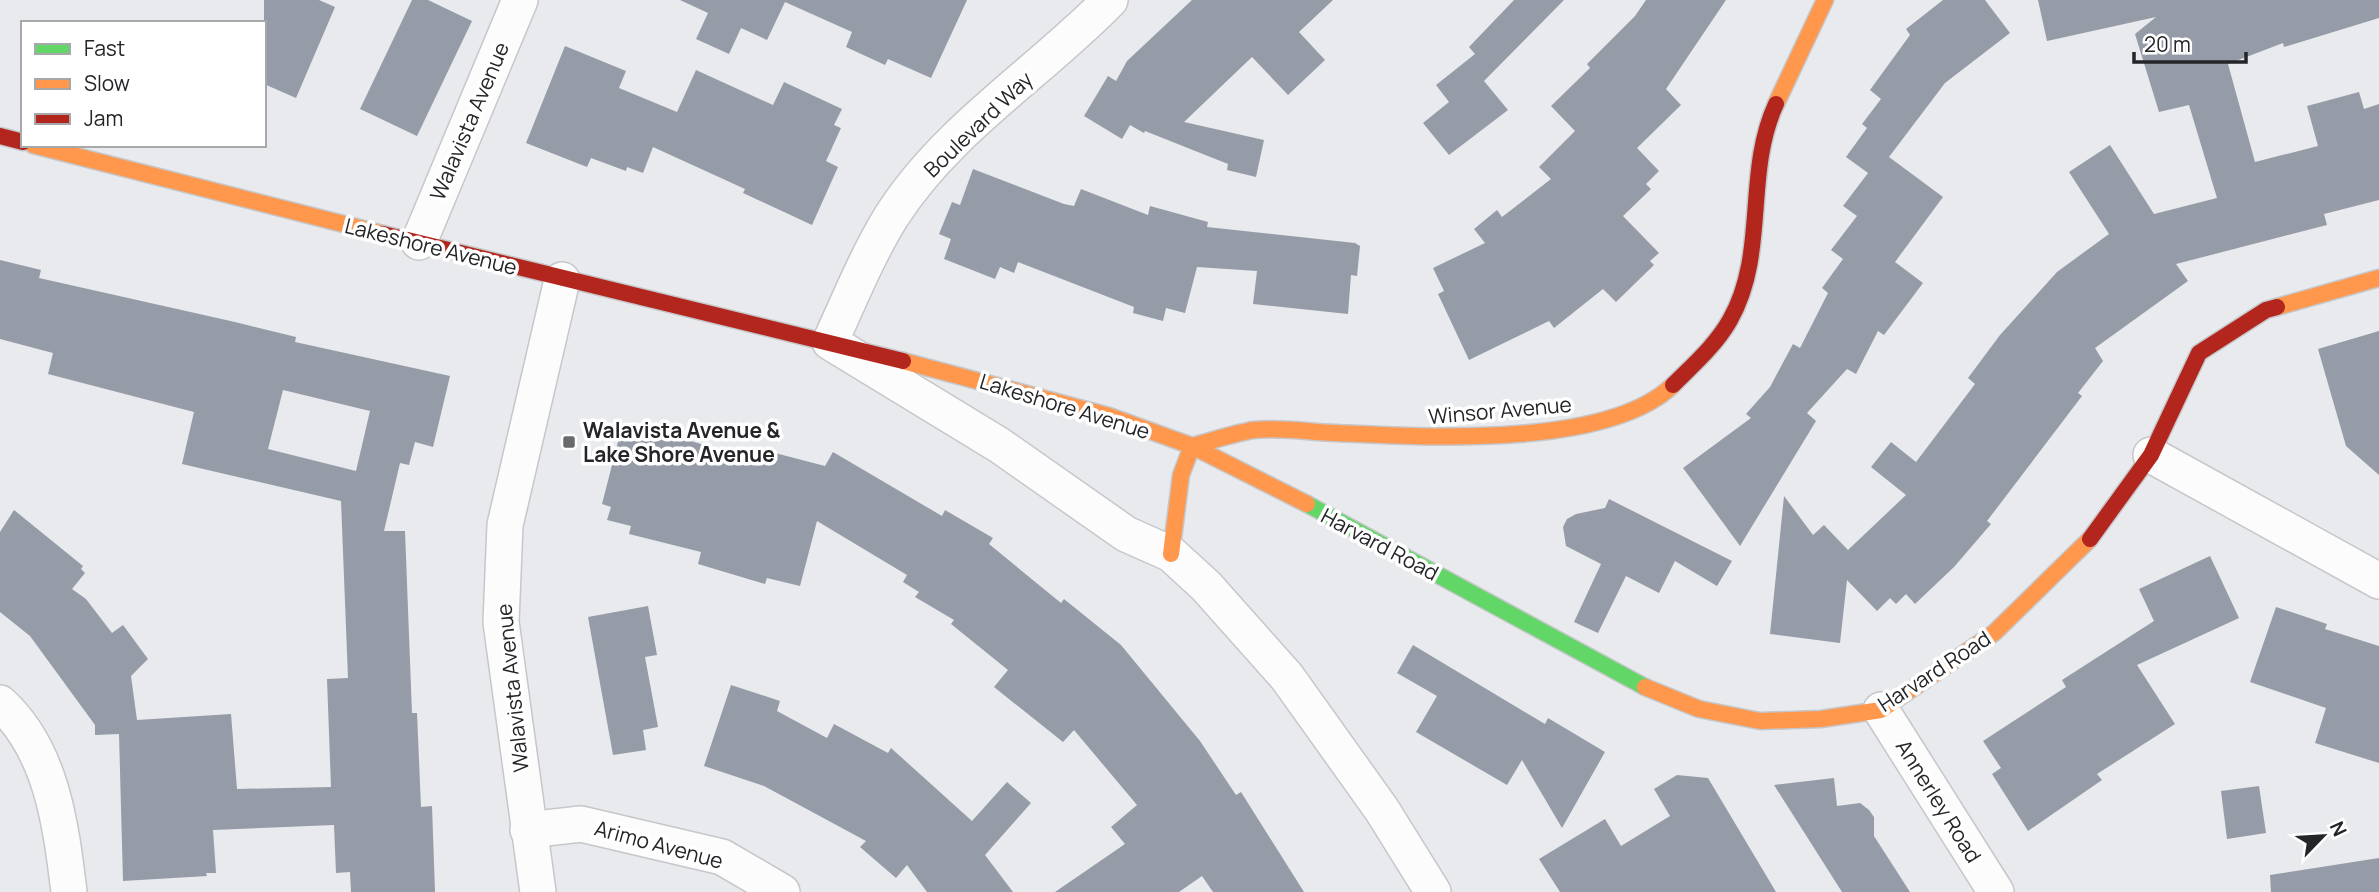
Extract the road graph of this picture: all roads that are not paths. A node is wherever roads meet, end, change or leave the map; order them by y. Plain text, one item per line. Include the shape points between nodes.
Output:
1 (520, 0) edge
2 (1110, 0) edge
3 (1825, 0) edge
4 (0, 136) edge
5 (21, 141) edge
6 (41, 147) edge
7 (419, 242) junction
8 (2379, 278) edge
9 (562, 280) junction
10 (830, 342) junction
11 (1192, 446) junction
12 (2151, 455) junction
13 (1171, 554) junction
14 (2379, 581) edge
15 (0, 702) edge
16 (1881, 710) junction
17 (528, 830) junction
18 (69, 892) edge
19 (538, 892) edge
20 (782, 892) edge
21 (1433, 892) edge
22 (1996, 892) edge

1 - 7 street, Walavista Avenue
2 - 10 street, Boulevard Way via 937,158 891,217
3 - 11 street, Winsor Avenue via 1768,122 1757,168 1754,235 1746,280 1730,320 1664,393 1623,413 1577,426 1426,438 1255,430
4 - 5 street
6 - 7 street, Lakeshore Avenue
7 - 9 street, Lakeshore Avenue
8 - 12 street, Harvard Road via 2266,310 2199,353
9 - 10 street, Lakeshore Avenue
9 - 17 street, Walavista Avenue via 505,525 501,622
10 - 11 street, Lakeshore Avenue via 1032,393
10 - 13 street, Lakeshore Avenue via 999,445 1126,534
11 - 13 street via 1181,475
11 - 16 street, Harvard Road via 1648,689 1686,704 1760,721 1821,719
12 - 14 street
12 - 16 street, Harvard Road via 2088,541 1994,633
13 - 21 street, Lakeshore Avenue via 1206,586 1287,677 1382,810
15 - 18 street via 44,769 61,822
16 - 22 street, Annerley Road
17 - 19 street, Walavista Avenue
17 - 20 street, Arimo Avenue via 581,824 722,857

